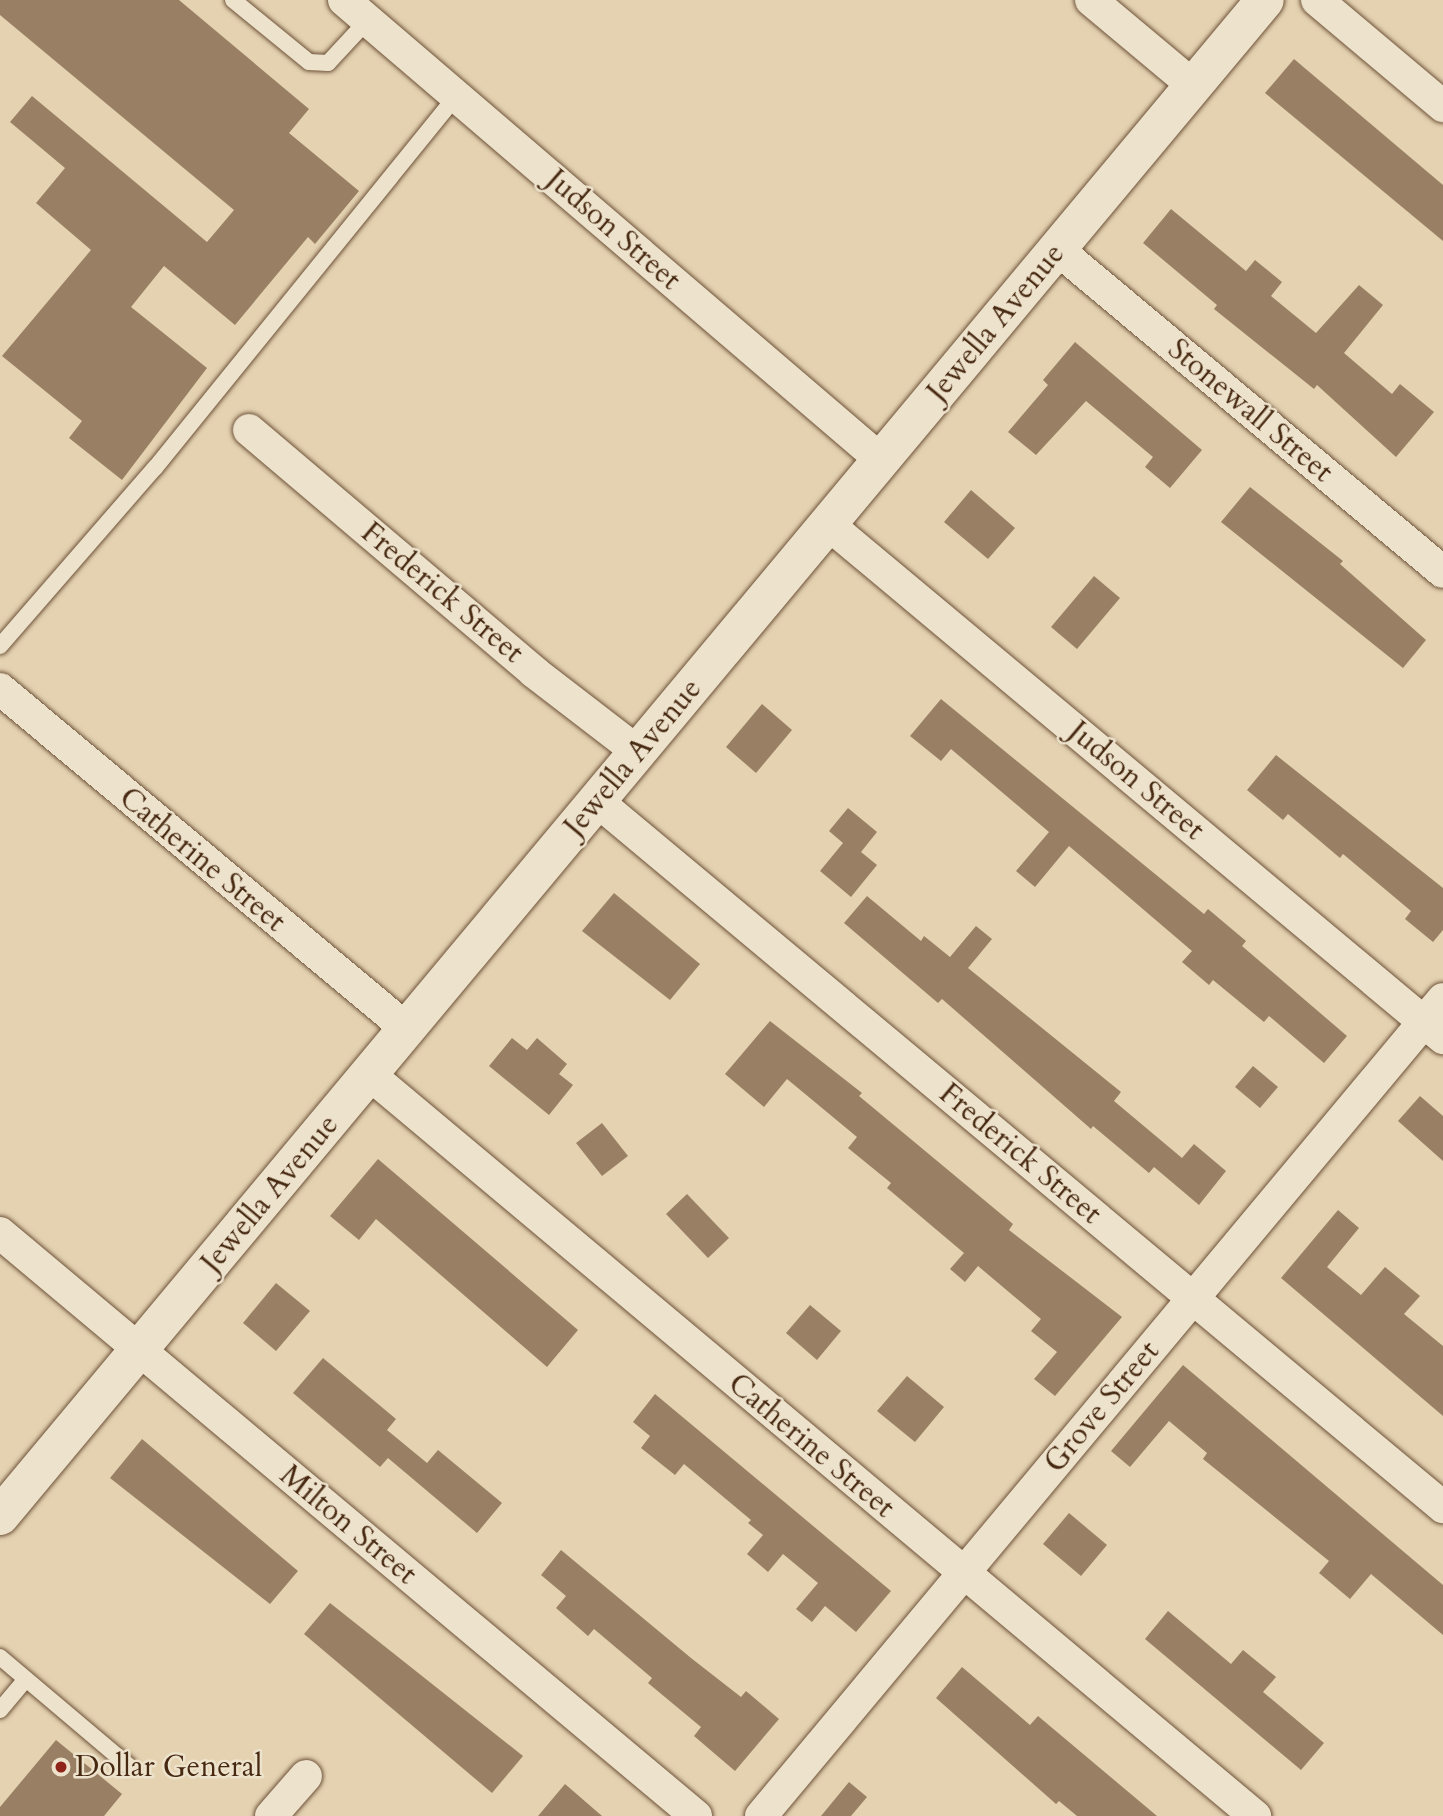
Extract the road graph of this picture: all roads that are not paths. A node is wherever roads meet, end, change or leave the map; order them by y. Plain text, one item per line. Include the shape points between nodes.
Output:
1 (233, 0) edge
2 (344, 0) edge
3 (1091, 0) edge
4 (1265, 0) edge
5 (1317, 0) edge
6 (368, 20) junction
7 (1194, 86) junction
8 (456, 96) junction
9 (1443, 106) edge
10 (1057, 249) junction
11 (249, 430) dead end
12 (881, 460) junction
13 (828, 524) junction
14 (1443, 572) edge
15 (0, 646) edge
16 (0, 689) edge
17 (638, 752) junction
18 (597, 802) junction
19 (1436, 1019) edge
20 (407, 1030) junction
21 (369, 1074) junction
22 (0, 1233) edge
23 (1194, 1299) junction
24 (139, 1350) junction
25 (1443, 1507) edge
26 (0, 1516) edge
27 (963, 1572) junction
28 (0, 1657) edge
29 (26, 1679) junction
30 (0, 1710) edge
31 (129, 1766) dead end
32 (306, 1776) dead end
33 (271, 1816) edge
34 (696, 1816) edge
35 (761, 1816) edge
36 (1255, 1816) edge

1 - 6 lane via 309,62 328,63
2 - 6 street, Judson Street
3 - 7 street
4 - 7 main road, Jewella Avenue
5 - 9 street
6 - 8 street, Judson Street
7 - 10 main road, Jewella Avenue
8 - 12 street, Judson Street
8 - 15 lane via 155,468
10 - 12 main road, Jewella Avenue
10 - 14 street, Stonewall Street
11 - 17 street, Frederick Street via 534,672
12 - 13 main road, Jewella Avenue
13 - 17 main road, Jewella Avenue
13 - 19 street, Judson Street
16 - 20 street, Catherine Street
17 - 18 main road, Jewella Avenue
18 - 20 main road, Jewella Avenue
18 - 23 street, Frederick Street
19 - 23 street, Grove Street
20 - 21 main road, Jewella Avenue
21 - 24 main road, Jewella Avenue
21 - 27 street, Catherine Street
22 - 24 street, Milton Street
23 - 25 street, Frederick Street
23 - 27 street, Grove Street
24 - 26 main road, Jewella Avenue
24 - 34 street, Milton Street
27 - 35 street, Grove Street
27 - 36 street, Catherine Street
28 - 29 lane
29 - 30 lane
29 - 31 lane
32 - 33 street

